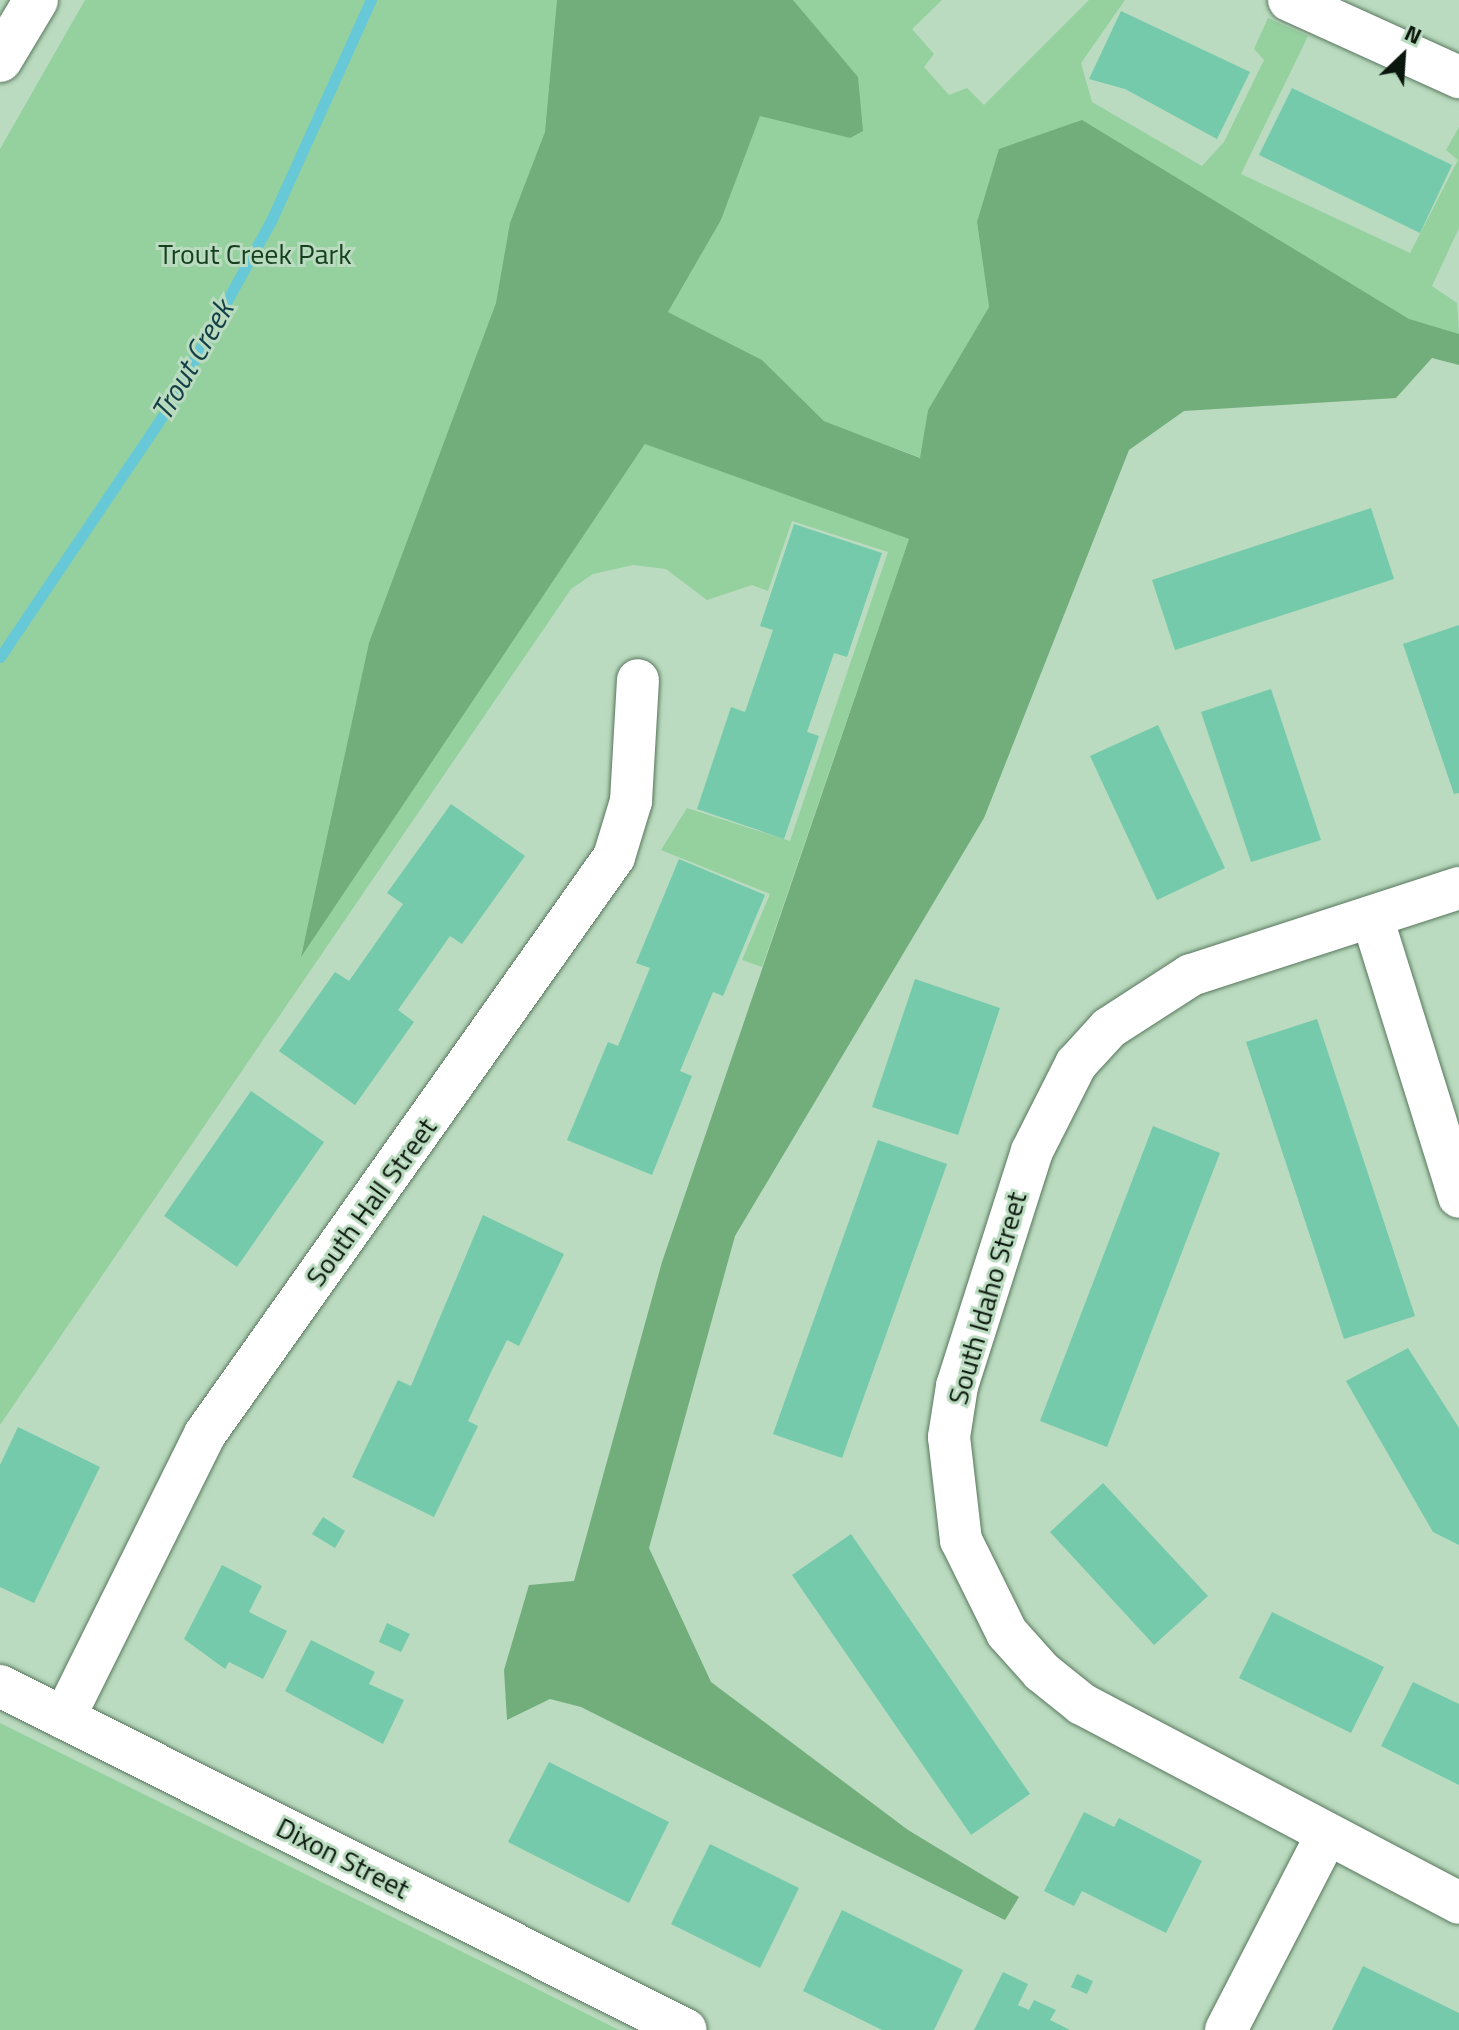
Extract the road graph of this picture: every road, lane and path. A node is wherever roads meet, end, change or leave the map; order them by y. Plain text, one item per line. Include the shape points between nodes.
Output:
1 (36, 0) edge
2 (1289, 0) edge
3 (0, 60) edge
4 (1459, 77) edge
5 (638, 680) dead end
6 (1459, 888) edge
7 (1372, 917) junction
8 (1459, 1197) edge
9 (0, 1686) edge
10 (64, 1718) junction
11 (1326, 1836) junction
12 (1459, 1903) edge
13 (686, 2030) edge
14 (1226, 2030) edge

1 - 3 main road
2 - 4 street
5 - 10 street, South Hall Street via 631,801 614,857 205,1434
6 - 7 street, South Idaho Street
7 - 8 street
7 - 11 street, South Idaho Street via 1191,975 1148,998 1076,1064 1032,1151 957,1386 949,1437 961,1540 1001,1622 1042,1672 1082,1704
9 - 10 street, Dixon Street
10 - 13 street, Dixon Street
11 - 12 street, South Idaho Street
11 - 14 street

